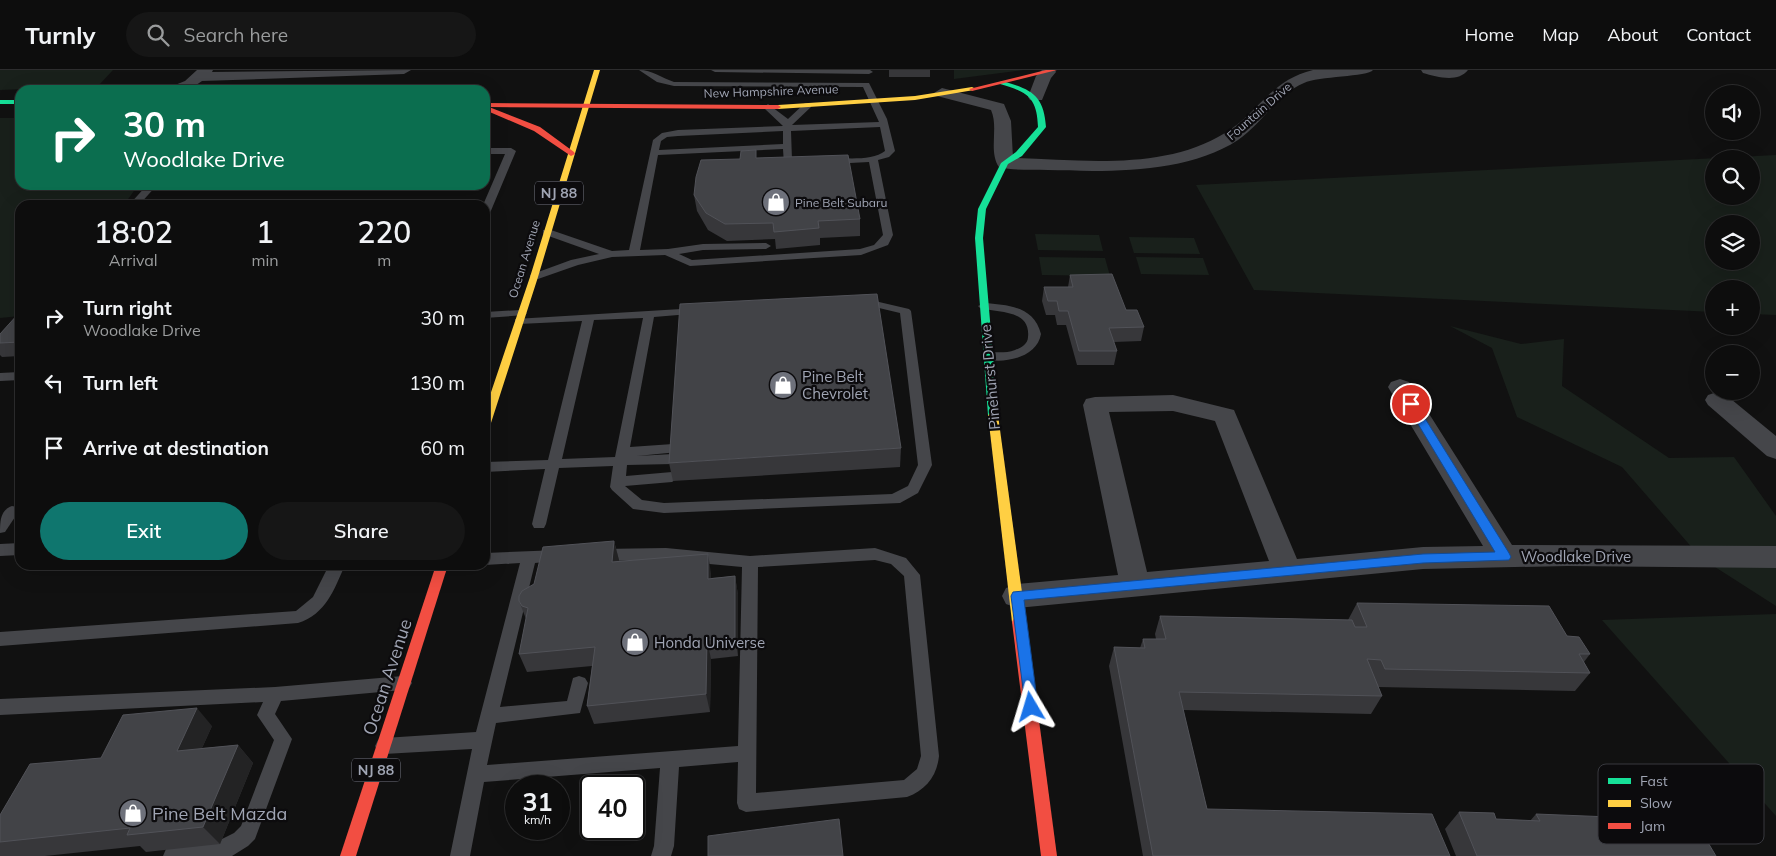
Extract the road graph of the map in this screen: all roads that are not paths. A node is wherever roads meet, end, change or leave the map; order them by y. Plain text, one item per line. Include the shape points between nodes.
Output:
1 (404, 70) edge
2 (597, 70) edge
3 (643, 70) edge
4 (715, 70) edge
5 (748, 70) edge
6 (1366, 70) edge
7 (1428, 70) edge
8 (1461, 70) edge
9 (869, 71) edge
10 (1051, 71) edge
11 (196, 80) edge
12 (743, 84) junction
13 (997, 84) junction
14 (866, 85) junction
15 (942, 93) junction
16 (1036, 98) junction
17 (872, 101) junction
18 (0, 102) edge
19 (15, 102) edge
20 (586, 105) junction
21 (490, 106) edge
22 (808, 106) junction
23 (768, 107) junction
24 (998, 107) junction
25 (490, 108) edge
26 (884, 124) junction
27 (787, 126) junction
28 (1003, 144) junction
29 (787, 146) junction
30 (1027, 146) junction
31 (490, 150) edge
32 (654, 153) junction
33 (571, 154) junction
34 (873, 159) junction
35 (1005, 163) junction
36 (148, 190) edge
37 (138, 200) edge
38 (490, 202) edge
39 (547, 232) junction
40 (766, 246) edge
41 (667, 252) junction
42 (634, 253) junction
43 (612, 254) junction
44 (534, 277) junction
45 (845, 302) edge
46 (984, 306) junction
47 (708, 310) edge
48 (649, 314) junction
49 (490, 316) edge
50 (520, 317) junction
51 (590, 318) junction
52 (988, 356) junction
53 (15, 376) edge
54 (0, 377) edge
55 (1400, 387) dead end
56 (1717, 400) dead end
57 (490, 410) edge
58 (1776, 450) edge
59 (555, 465) junction
60 (490, 467) edge
61 (620, 467) junction
62 (11, 511) edge
63 (539, 524) dead end
64 (0, 528) edge
65 (15, 549) edge
66 (0, 550) edge
67 (529, 557) junction
68 (1504, 557) junction
69 (1776, 557) edge
70 (490, 559) edge
71 (750, 562) junction
72 (335, 570) edge
73 (440, 570) edge
74 (1288, 571) junction
75 (1135, 585) junction
76 (1017, 596) junction
77 (0, 639) edge
78 (403, 683) junction
79 (579, 683) dead end
80 (274, 694) junction
81 (0, 707) edge
82 (490, 716) junction
83 (483, 740) junction
84 (383, 746) junction
85 (747, 753) junction
86 (670, 759) junction
87 (476, 774) junction
88 (174, 856) edge
89 (348, 856) edge
90 (460, 856) edge
91 (661, 856) edge
92 (1049, 856) edge

1 - 11 street
2 - 20 main road, Ocean Avenue / NJ 88
3 - 12 lane via 666,83
4 - 5 lane
5 - 9 lane
5 - 12 lane
6 - 35 street, Fountain Drive via 1327,72 1298,79 1225,141 1178,159 1103,166
7 - 8 street via 1448,74
9 - 14 lane
10 - 13 main road, New Hampshire Avenue
10 - 16 street via 1044,76
12 - 14 lane
13 - 15 main road, New Hampshire Avenue
13 - 16 main road via 1019,88
13 - 24 street via 991,94
14 - 17 lane
15 - 17 main road, New Hampshire Avenue
15 - 24 street
16 - 30 main road, Pinehurst Drive via 1042,109 1042,126
17 - 22 main road, New Hampshire Avenue
17 - 26 lane
18 - 19 main road
20 - 21 main road, New Hampshire Avenue
20 - 23 main road, New Hampshire Avenue
20 - 33 main road, Ocean Avenue / NJ 88
22 - 23 main road, New Hampshire Avenue
22 - 27 lane
23 - 27 lane
24 - 28 street via 1005,119
25 - 33 main road via 537,129
26 - 27 lane
26 - 34 lane via 889,153
27 - 29 lane
27 - 32 lane via 669,134 657,140
28 - 30 street
28 - 35 street
29 - 32 lane
29 - 34 lane via 787,162
30 - 35 main road, Pinehurst Drive
31 - 38 lane via 512,151
32 - 42 lane
33 - 39 main road, Ocean Avenue / NJ 88
34 - 41 lane via 888,235 884,243 870,250 851,254 690,263
35 - 46 main road, Pinehurst Drive via 982,209 980,238
36 - 37 lane
39 - 43 lane
39 - 44 main road, Ocean Avenue / NJ 88
40 - 41 lane via 704,247
41 - 42 lane
42 - 43 lane
43 - 44 lane via 576,262
44 - 50 main road, Ocean Avenue / NJ 88
45 - 61 lane via 864,301 905,311 925,465 912,489 895,499 664,508 638,506 617,487
46 - 52 main road, Pinehurst Drive
46 - 52 lane via 1011,308 1024,315 1032,324 1035,338 1032,346 1011,356
47 - 48 lane
48 - 51 lane
48 - 61 lane
49 - 50 lane
50 - 51 lane
50 - 57 main road, Ocean Avenue / NJ 88
51 - 59 lane
52 - 76 main road, Pinehurst Drive via 992,410
53 - 54 lane
55 - 68 street
56 - 58 street
59 - 60 lane
59 - 61 lane
59 - 63 lane
61 - 61 lane via 673,463
62 - 64 lane
65 - 66 lane
67 - 70 lane
67 - 71 lane via 666,554
67 - 82 lane
68 - 69 street, Woodlake Drive
68 - 74 street, Woodlake Drive via 1423,558
71 - 85 lane
71 - 85 lane via 875,554 892,557 905,565 912,575 930,756 929,770 907,788 746,803
72 - 77 lane via 322,600 298,617
73 - 78 main road, Ocean Avenue / NJ 88
74 - 75 street, Woodlake Drive
74 - 75 street via 1225,416 1173,403 1094,405
75 - 76 street, Woodlake Drive
76 - 92 main road, Pinehurst Drive
78 - 80 lane
78 - 84 main road, Ocean Avenue / NJ 88
79 - 82 lane via 574,708
80 - 81 lane
80 - 88 lane via 266,715 282,739 248,832 227,849
82 - 83 lane
83 - 84 lane
83 - 87 lane
84 - 89 main road, Ocean Avenue / NJ 88
85 - 86 lane
86 - 87 lane
86 - 91 lane
87 - 90 lane

